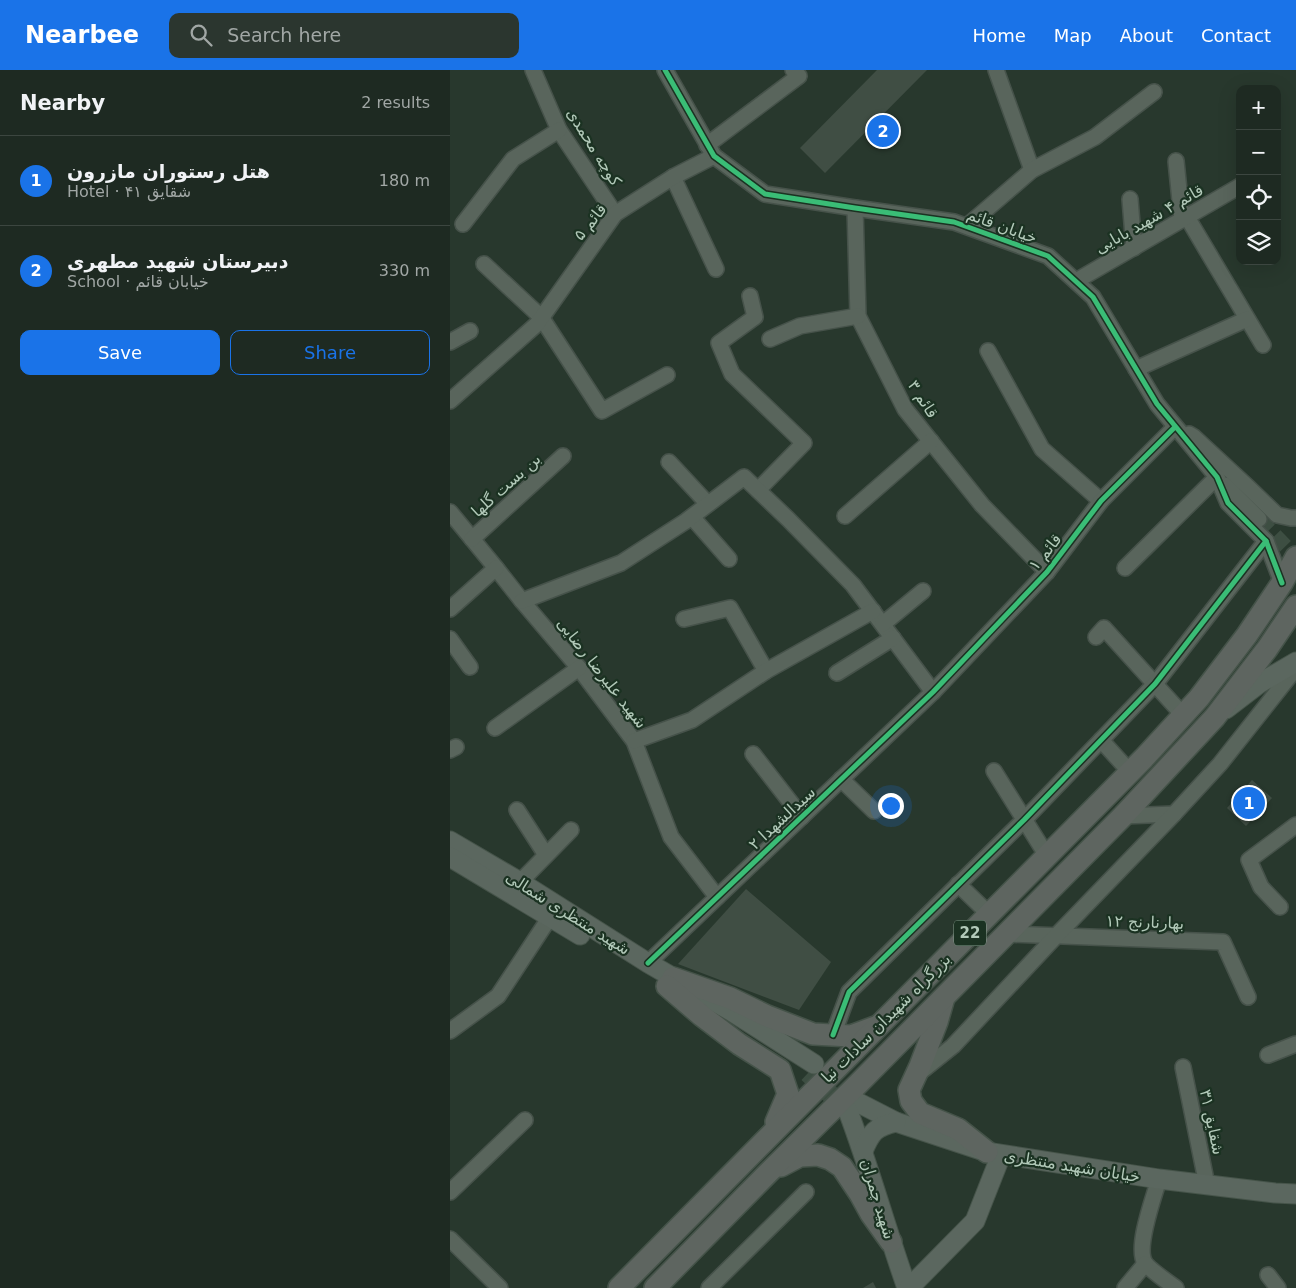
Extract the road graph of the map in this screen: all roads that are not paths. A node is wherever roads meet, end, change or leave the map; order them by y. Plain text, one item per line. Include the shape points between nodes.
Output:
1 (533, 70) edge
2 (665, 70) edge
3 (793, 70) edge
4 (996, 70) edge
5 (1154, 92) dead end
6 (559, 130) junction
7 (711, 151) junction
8 (1176, 161) dead end
9 (1032, 170) junction
10 (673, 178) junction
11 (1236, 188) edge
12 (1130, 198) dead end
13 (855, 208) junction
14 (616, 214) junction
15 (1185, 218) junction
16 (464, 224) dead end
17 (967, 226) junction
18 (1134, 248) junction
19 (484, 264) dead end
20 (716, 269) dead end
21 (1076, 281) junction
22 (750, 296) dead end
23 (858, 316) junction
24 (542, 317) junction
25 (1247, 318) junction
26 (470, 331) dead end
27 (770, 339) dead end
28 (450, 342) edge
29 (1263, 345) dead end
30 (988, 351) dead end
31 (1136, 369) junction
32 (667, 375) dead end
33 (450, 401) edge
34 (1175, 427) junction
35 (931, 441) junction
36 (563, 456) dead end
37 (669, 462) dead end
38 (1216, 477) junction
39 (758, 490) junction
40 (1101, 501) junction
41 (708, 504) junction
42 (450, 512) edge
43 (845, 516) dead end
44 (692, 517) junction
45 (1296, 518) edge
46 (1259, 519) tunnel mouth
47 (472, 539) junction
48 (1266, 542) junction
49 (1296, 557) edge
50 (729, 559) dead end
51 (496, 568) junction
52 (1125, 568) dead end
53 (1047, 572) junction
54 (1282, 583) junction
55 (923, 591) dead end
56 (522, 601) junction
57 (1296, 606) edge
58 (450, 609) edge
59 (873, 611) junction
60 (684, 619) dead end
61 (883, 624) junction
62 (1096, 636) dead end
63 (893, 638) junction
64 (450, 639) edge
65 (1296, 662) edge
66 (470, 667) dead end
67 (579, 668) junction
68 (1296, 668) edge
69 (766, 671) junction
70 (837, 673) dead end
71 (1155, 684) junction
72 (933, 692) junction
73 (1183, 715) junction
74 (1215, 717) junction
75 (495, 728) dead end
76 (1101, 740) junction
77 (634, 741) junction
78 (753, 754) dead end
79 (994, 771) dead end
80 (1130, 772) junction
81 (841, 780) junction
82 (517, 810) dead end
83 (874, 811) dead end
84 (1174, 814) junction
85 (1123, 816) junction
86 (802, 817) junction
87 (1024, 820) junction
88 (1296, 825) edge
89 (571, 830) dead end
90 (450, 841) edge
91 (546, 855) junction
92 (450, 856) edge
93 (1047, 856) junction
94 (520, 882) junction
95 (958, 884) junction
96 (717, 896) junction
97 (1280, 907) dead end
98 (989, 914) junction
99 (550, 917) junction
100 (1006, 934) junction
101 (1056, 936) junction
102 (648, 964) junction
103 (670, 982) junction
104 (945, 996) junction
105 (1248, 997) dead end
106 (880, 1025) junction
107 (450, 1031) edge
108 (833, 1035) junction
109 (1296, 1044) edge
110 (1268, 1055) dead end
111 (1182, 1067) dead end
112 (811, 1068) tunnel mouth
113 (915, 1077) junction
114 (853, 1106) joint
115 (525, 1120) dead end
116 (896, 1122) junction
117 (770, 1135) junction
118 (863, 1151) junction
119 (994, 1154) junction
120 (768, 1173) junction
121 (1160, 1179) junction
122 (1207, 1185) junction
123 (450, 1192) edge
124 (806, 1192) dead end
125 (1296, 1194) edge
126 (450, 1238) edge
127 (891, 1242) junction
128 (1146, 1264) junction
129 (1268, 1275) dead end
130 (500, 1288) edge
131 (618, 1288) edge
132 (655, 1288) edge
133 (709, 1288) edge
134 (908, 1288) edge
135 (1125, 1288) edge
136 (1176, 1288) edge
137 (1278, 1288) edge

1 - 6 street, کوچه محمدی
2 - 7 street, خیابان قائم
3 - 7 street, قائم ۵ via 799,76
4 - 9 street
5 - 9 street via 1095,137
6 - 14 street, کوچه محمدی
6 - 16 street via 513,160
7 - 10 street, قائم ۵
7 - 13 street, خیابان قائم via 765,194
8 - 15 street
9 - 17 street
10 - 14 street, قائم ۵
10 - 20 street
11 - 15 street, قائم ۴ شهید بابایی
12 - 18 street
13 - 17 street, خیابان قائم
13 - 23 street, قائم ۳
14 - 24 street, قائم ۵
15 - 18 street, قائم ۴ شهید بابایی
15 - 25 street
17 - 21 street, خیابان قائم via 1048,256
18 - 21 street, قائم ۴ شهید بابایی
19 - 24 street
21 - 31 street, خیابان قائم via 1093,297
22 - 39 street via 756,317 719,343 732,374 804,443
23 - 27 street via 800,326
23 - 35 street, قائم ۳ via 905,409
24 - 32 street via 602,411
24 - 33 street, قائم ۵
25 - 29 street
25 - 31 street
26 - 28 street
30 - 40 street via 1042,449
31 - 34 street, خیابان قائم
34 - 38 street, خیابان قائم
34 - 40 street, قائم ۱
34 - 45 street via 1194,436 1277,515
35 - 43 street
35 - 53 street, قائم ۳ via 982,505
36 - 47 street, بن بست گلها
37 - 41 street
38 - 46 street
38 - 48 street, خیابان قائم via 1228,503
38 - 52 street
39 - 41 street via 744,477
39 - 59 street via 853,585
40 - 53 street, قائم ۱
41 - 44 street
42 - 47 street, شهید علیرضا رضایی
44 - 50 street
44 - 56 street via 621,563
47 - 51 street, شهید علیرضا رضایی
48 - 54 street, خیابان قائم
48 - 71 street
49 - 54 highway, بزرگراه شهیدان سادات نیا / 22
51 - 56 street, شهید علیرضا رضایی
51 - 58 street
53 - 72 street, قائم ۱
54 - 73 highway, بزرگراه شهیدان سادات نیا / 22 via 1247,636
55 - 61 street
56 - 67 street, شهید علیرضا رضایی
57 - 74 highway, بزرگراه شهیدان سادات نیا / 22
59 - 61 street
59 - 69 street
60 - 69 street via 730,608
61 - 63 street
62 - 71 street via 1104,628
63 - 70 street
63 - 72 street
64 - 66 street
65 - 74 main road via 1260,683
67 - 75 street
67 - 77 street, شهید علیرضا رضایی
68 - 84 street via 1220,764
69 - 77 street via 692,720
71 - 73 street
71 - 76 street
72 - 81 street, سیدالشهدا ۲
73 - 80 highway, بزرگراه شهیدان سادات نیا / 22
74 - 85 highway, بزرگراه شهیدان سادات نیا / 22
76 - 80 street
76 - 87 street
77 - 96 street, شهید علیرضا رضایی via 671,837
78 - 86 street
79 - 87 street
80 - 93 highway, بزرگراه شهیدان سادات نیا / 22
81 - 83 street
81 - 86 street, سیدالشهدا ۲
82 - 91 street
84 - 85 street
84 - 101 street
85 - 100 highway, بزرگراه شهیدان سادات نیا / 22
86 - 96 street, سیدالشهدا ۲
87 - 93 street
87 - 95 street
88 - 97 street via 1249,860 1261,887
89 - 91 street
90 - 94 main road, شهید منتظری شمالی
91 - 94 street
92 - 99 main road, شهید منتظری شمالی
93 - 98 highway, بزرگراه شهیدان سادات نیا / 22
94 - 102 main road, شهید منتظری شمالی
95 - 98 street
95 - 108 street via 848,992
96 - 102 street, سیدالشهدا ۲
98 - 106 highway, بزرگراه شهیدان سادات نیا / 22
99 - 103 main road, شهید منتظری شمالی
99 - 107 street via 498,996
100 - 101 street, بهارنارنج ۱۲
100 - 104 highway, بزرگراه شهیدان سادات نیا / 22
101 - 105 street, بهارنارنج ۱۲ via 1223,942
101 - 113 street via 953,1046
102 - 103 main road, شهید منتظری شمالی
103 - 108 highway via 730,998 813,1034
103 - 112 main road, شهید منتظری شمالی via 731,1011
103 - 117 highway via 702,1016 780,1070 788,1094
104 - 113 highway
104 - 120 highway, بزرگراه شهیدان سادات نیا / 22
106 - 108 highway via 850,1036
106 - 117 highway, بزرگراه شهیدان سادات نیا / 22
109 - 110 street
111 - 122 street, شقایق ۳۱
113 - 119 highway via 909,1090 911,1101 920,1113 958,1129
114 - 116 main road, خیابان شهید منتظری
114 - 118 main road, شهید چمران
115 - 123 street
116 - 118 main road via 874,1131
116 - 119 main road, خیابان شهید منتظری
117 - 131 highway, بزرگراه شهیدان سادات نیا / 22
118 - 127 main road, شهید چمران
119 - 121 main road, خیابان شهید منتظری
119 - 134 main road via 975,1221
120 - 127 highway via 800,1156 818,1154 830,1159 842,1167
120 - 132 highway, بزرگراه شهیدان سادات نیا / 22
121 - 122 main road, خیابان شهید منتظری
121 - 128 street via 1146,1221 1142,1254
122 - 125 main road, خیابان شهید منتظری
124 - 133 street
126 - 130 street
127 - 134 main road, شهید چمران
128 - 135 street
128 - 136 street
129 - 137 street

